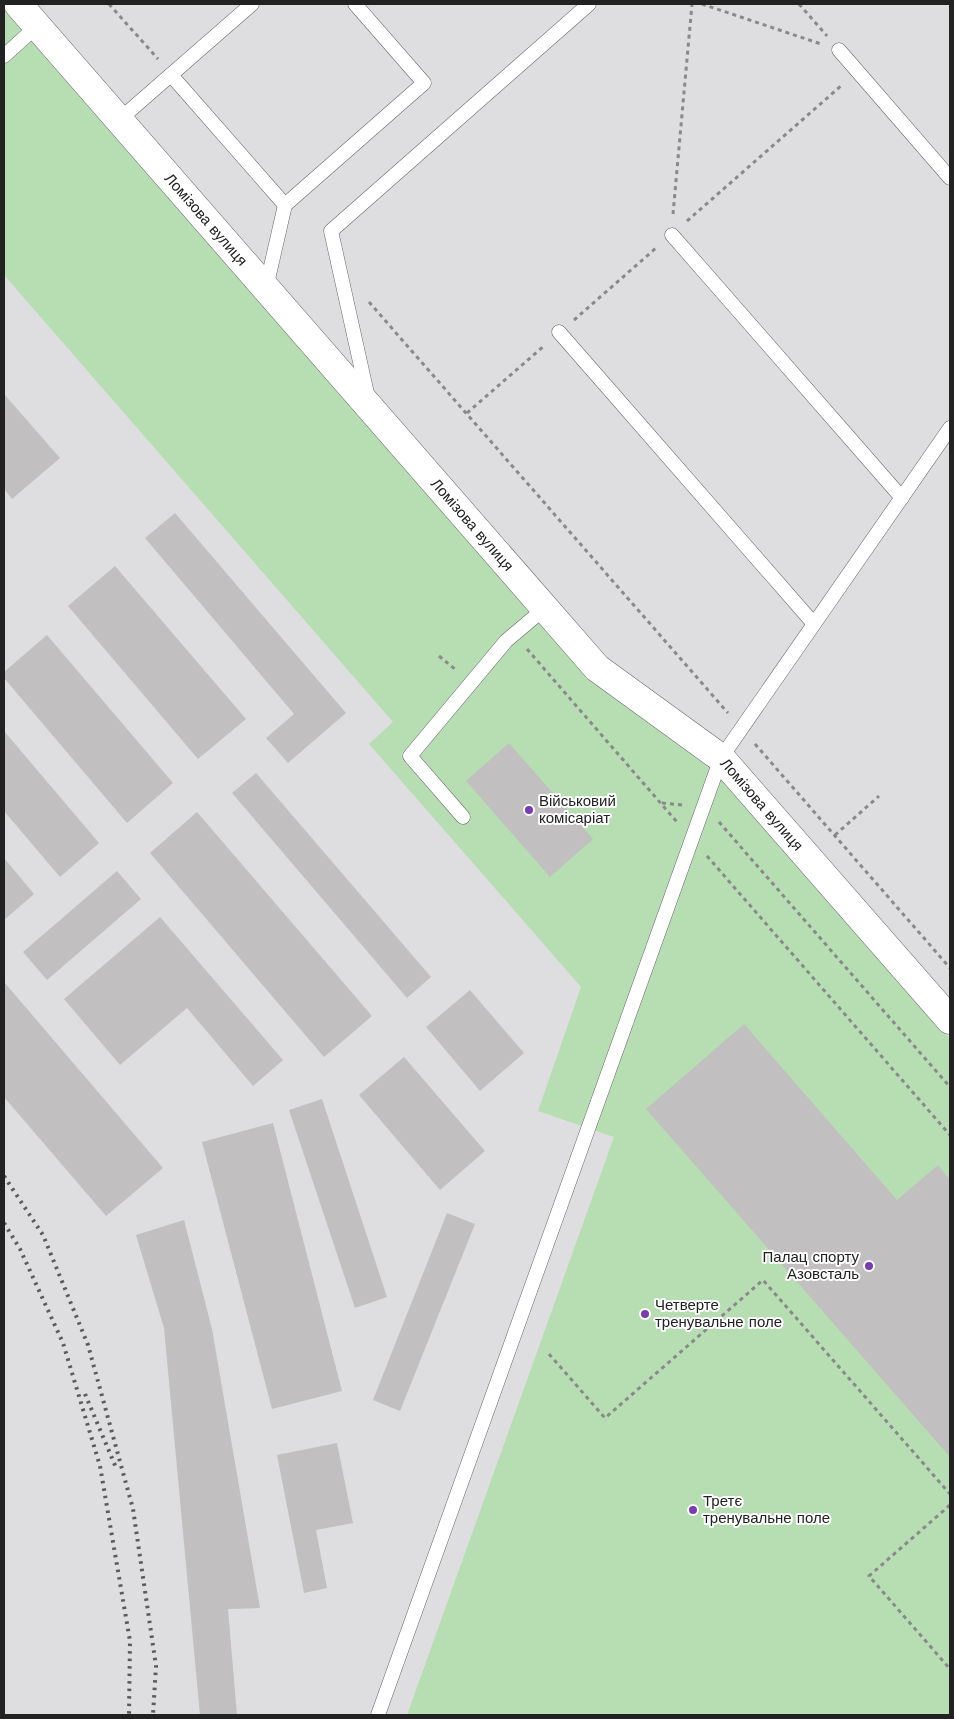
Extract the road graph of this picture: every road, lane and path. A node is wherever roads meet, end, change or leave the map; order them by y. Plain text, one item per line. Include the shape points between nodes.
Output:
1 (18, 4) edge
2 (109, 4) edge
3 (252, 4) edge
4 (354, 4) edge
5 (590, 4) edge
6 (692, 4) edge
7 (702, 4) edge
8 (799, 4) edge
9 (38, 26) junction
10 (839, 50) junction
11 (4, 56) edge
12 (171, 74) junction
13 (120, 120) junction
14 (950, 178) edge
15 (285, 205) junction
16 (672, 235) joint
17 (339, 267) junction
18 (266, 288) junction
19 (559, 332) dead end
20 (371, 408) junction
21 (950, 428) edge
22 (902, 498) junction
23 (545, 608) junction
24 (814, 624) junction
25 (514, 634) junction
26 (742, 729) junction
27 (722, 758) junction
28 (880, 796) dead end
29 (704, 806) junction
30 (463, 817) dead end
31 (834, 835) junction
32 (692, 839) junction
33 (950, 968) edge
34 (950, 1020) edge
35 (950, 1087) edge
36 (950, 1135) edge
37 (549, 1354) dead end
38 (950, 1494) edge
39 (950, 1505) edge
40 (950, 1669) edge
41 (378, 1715) edge

1 - 9 street, Ломізова вулиця
2 - 12 path
3 - 12 lane
4 - 15 lane via 424,84
5 - 17 lane via 331,231
6 - 16 path
7 - 10 path
8 - 10 path
9 - 11 lane
9 - 13 street, Ломізова вулиця
10 - 14 lane
12 - 13 lane
12 - 15 lane
13 - 18 street, Ломізова вулиця
15 - 18 lane
16 - 22 lane
17 - 20 lane
17 - 26 path
18 - 20 street, Ломізова вулиця
19 - 24 lane
20 - 23 street, Ломізова вулиця
21 - 22 lane
22 - 24 lane
23 - 25 lane
23 - 27 street, Ломізова вулиця via 597,668
24 - 26 lane
25 - 30 lane via 410,756
25 - 32 path
26 - 27 lane
26 - 31 path
27 - 29 lane
27 - 34 street, Ломізова вулиця
28 - 31 path
29 - 32 lane
29 - 35 path
31 - 33 path
32 - 36 path
32 - 41 lane
37 - 38 path via 605,1418 763,1280
39 - 40 path via 869,1576

